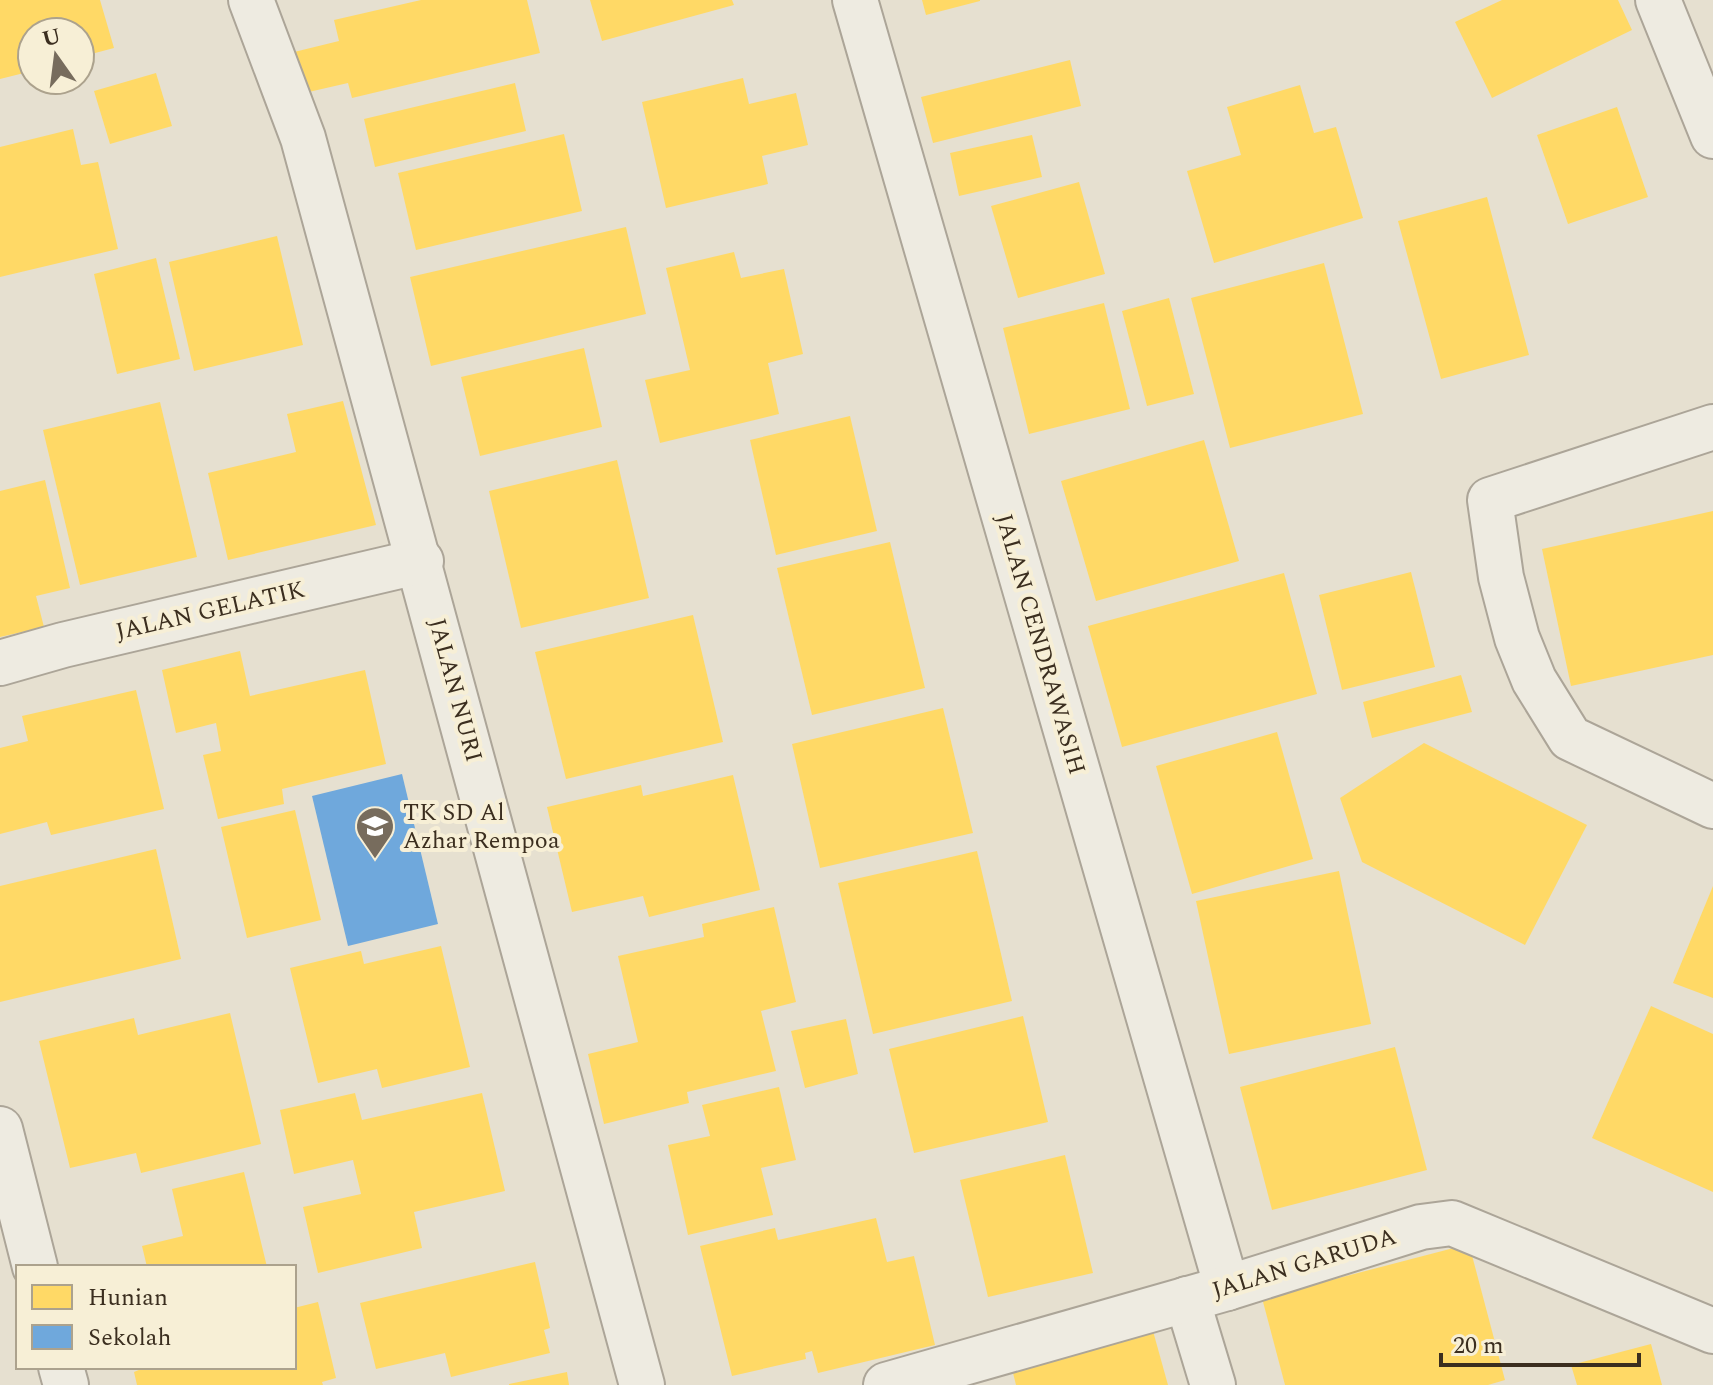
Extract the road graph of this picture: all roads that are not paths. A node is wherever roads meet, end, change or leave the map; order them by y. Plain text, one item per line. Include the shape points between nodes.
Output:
1 (251, 0) edge
2 (855, 0) edge
3 (1658, 0) edge
4 (1713, 136) edge
5 (1713, 427) edge
6 (421, 561) junction
7 (0, 663) edge
8 (1713, 765) edge
9 (1673, 788) junction
10 (1713, 806) edge
11 (0, 1129) edge
12 (34, 1265) edge
13 (1207, 1293) junction
14 (1713, 1331) edge
15 (642, 1385) edge
16 (886, 1385) edge
17 (1213, 1385) edge

1 - 6 street, JALAN NURI via 303,138
2 - 13 street, JALAN CENDRAWASIH
3 - 4 street
5 - 9 street via 1490,500 1517,638 1534,680 1570,738
6 - 7 street, JALAN GELATIK
6 - 15 street, JALAN NURI
8 - 9 street
9 - 10 street
11 - 12 street
13 - 14 street, JALAN GARUDA via 1421,1227 1452,1223
13 - 16 street, JALAN GARUDA
13 - 17 street, JALAN CENDRAWASIH

